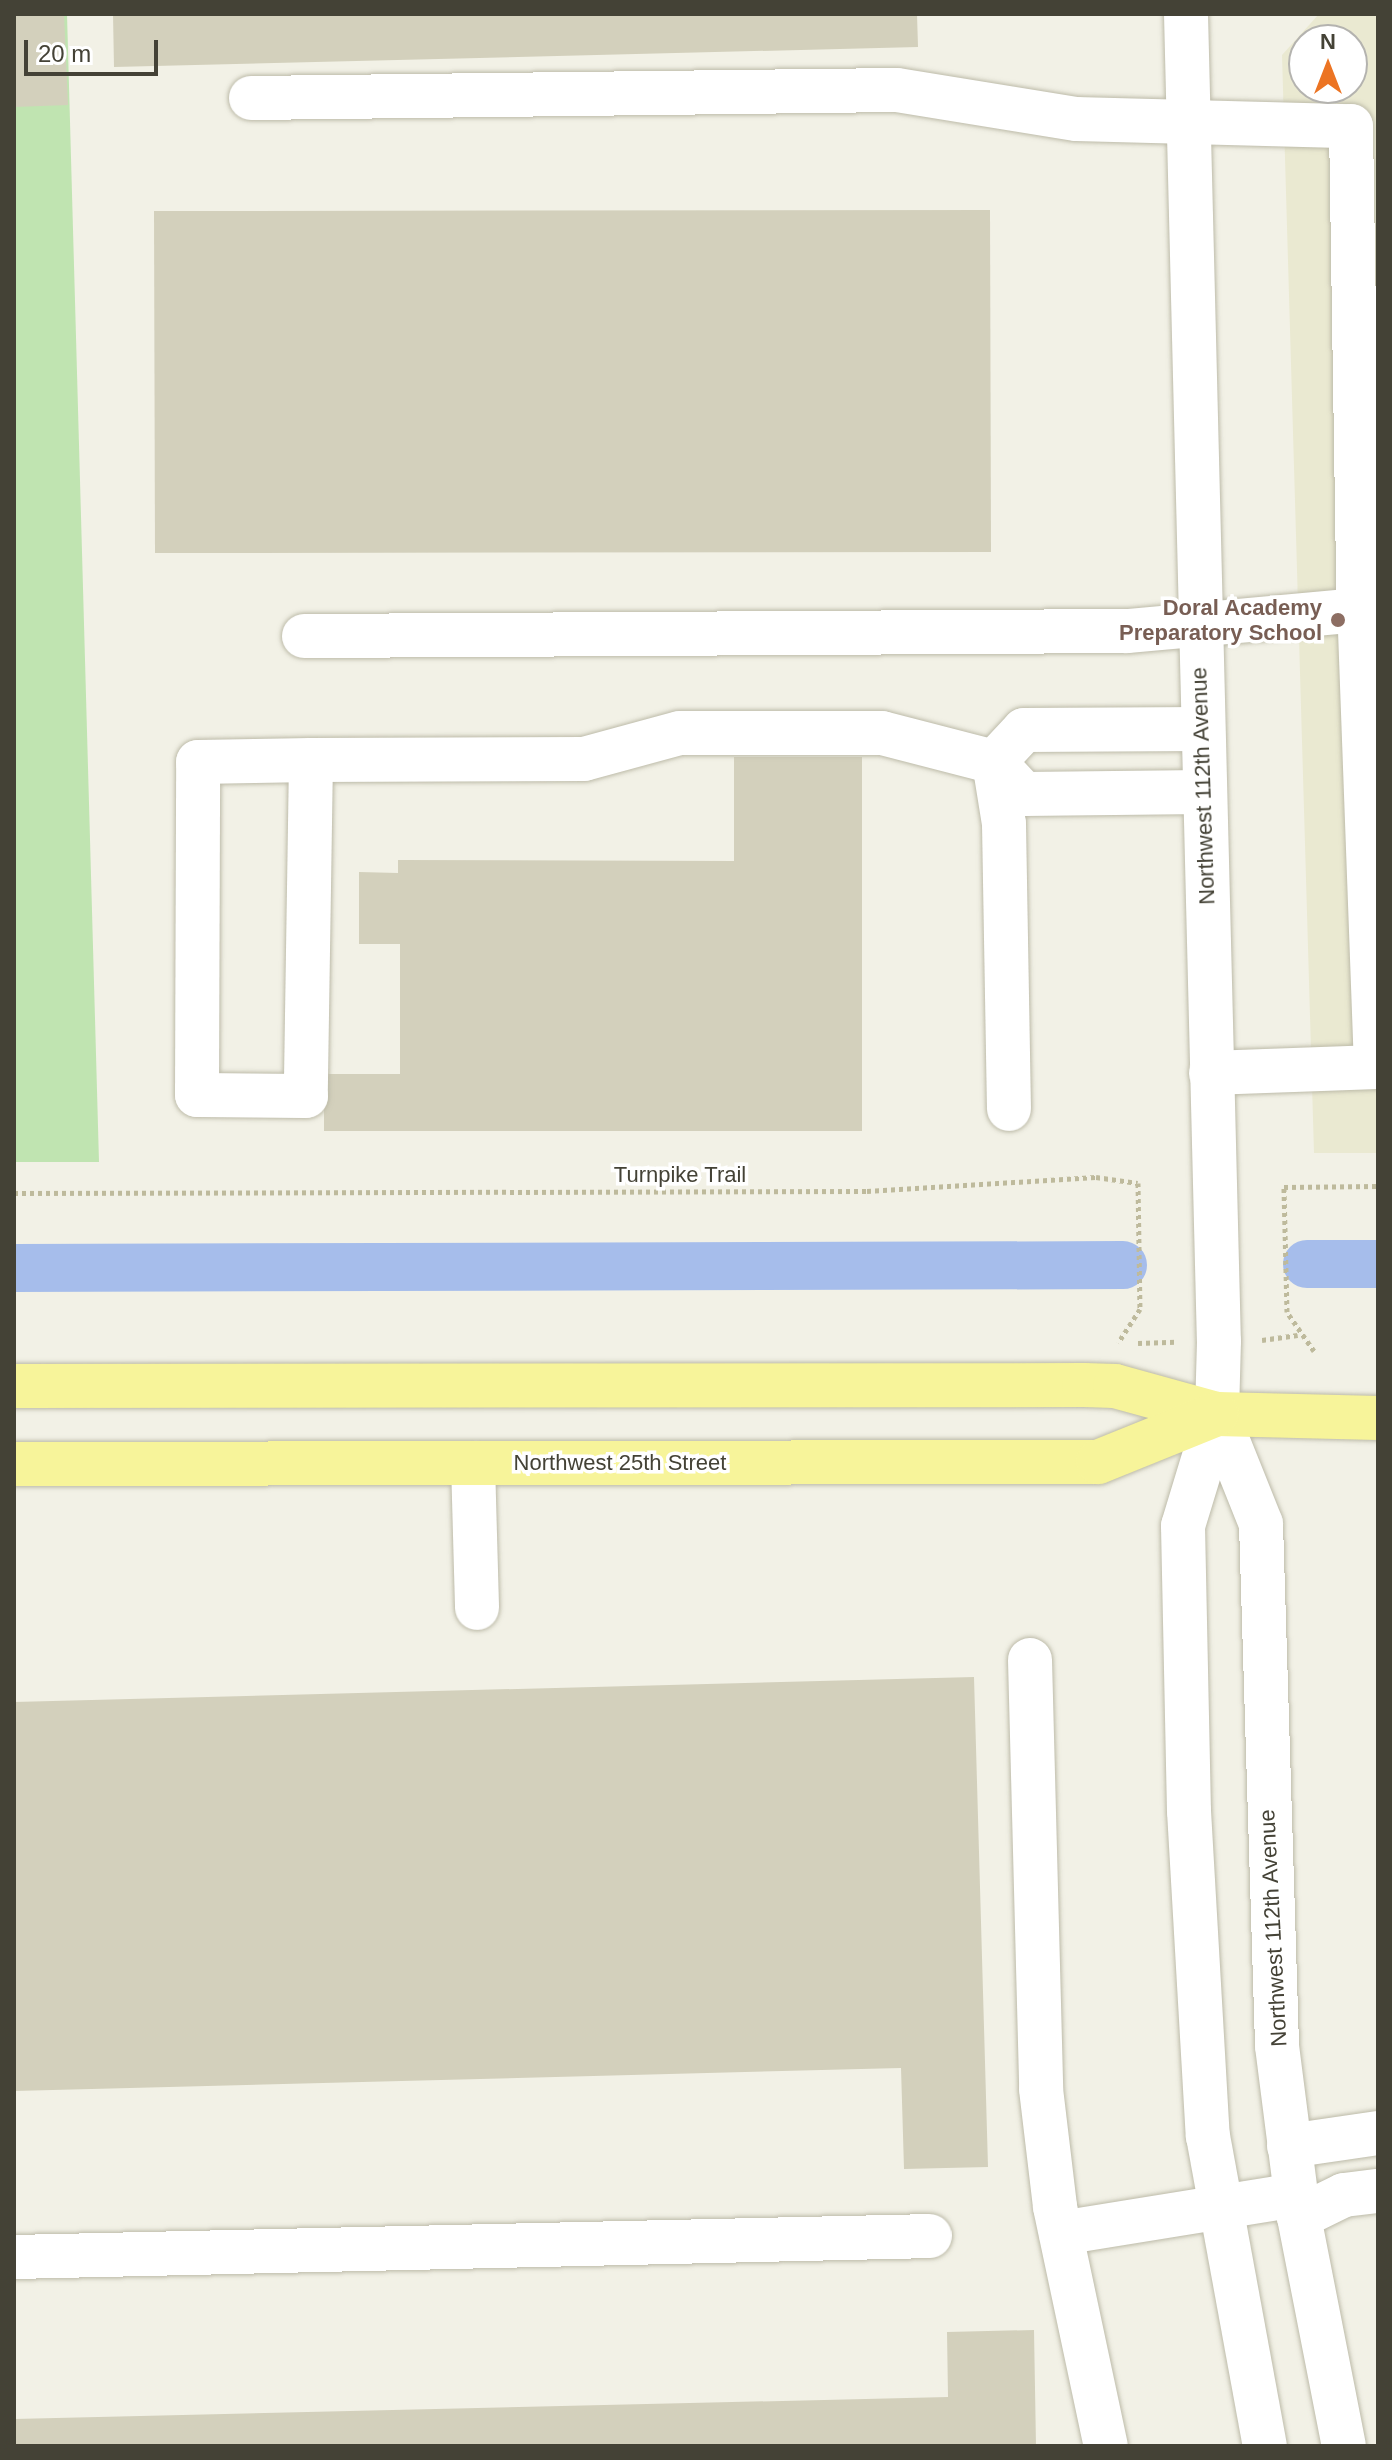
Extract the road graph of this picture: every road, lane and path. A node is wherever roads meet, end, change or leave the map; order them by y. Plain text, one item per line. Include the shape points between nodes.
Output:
1 (1186, 14) edge
2 (251, 98) dead end
3 (1189, 127) junction
4 (1364, 128) edge
5 (1368, 608) edge
6 (1199, 625) junction
7 (304, 636) dead end
8 (1202, 729) junction
9 (311, 760) junction
10 (994, 762) junction
11 (1204, 792) junction
12 (1211, 1073) junction
13 (1009, 1109) dead end
14 (1378, 1186) edge
15 (14, 1193) edge
16 (1298, 1335) junction
17 (1289, 1339) dead end
18 (1110, 1350) dead end
19 (1314, 1351) dead end
20 (14, 1386) edge
21 (1217, 1414) junction
22 (1378, 1418) edge
23 (473, 1463) junction
24 (14, 1464) edge
25 (477, 1608) dead end
26 (1030, 1660) dead end
27 (1378, 2133) edge
28 (1289, 2146) junction
29 (1378, 2191) edge
30 (1297, 2206) junction
31 (1219, 2212) junction
32 (1061, 2233) junction
33 (930, 2236) dead end
34 (14, 2257) edge
35 (1106, 2446) edge
36 (1265, 2446) edge
37 (1344, 2446) edge

1 - 3 street, Northwest 112th Avenue
2 - 3 street via 897,90 1076,119
3 - 4 street
3 - 6 street, Northwest 112th Avenue
4 - 5 street
5 - 6 street
5 - 12 street via 1376,1067
6 - 7 street
6 - 8 street, Northwest 112th Avenue
8 - 10 street via 1024,730
8 - 11 street, Northwest 112th Avenue
9 - 9 street via 198,762 197,1095 306,1096
9 - 10 street via 584,759 680,733 882,733
10 - 11 street via 1024,794
10 - 13 street via 1004,824
11 - 12 street, Northwest 112th Avenue
12 - 21 street, Northwest 112th Avenue
14 - 16 path via 1284,1187 1285,1298
15 - 18 path, Turnpike Trail via 867,1191 1096,1177 1138,1183 1140,1309
16 - 17 path
16 - 19 path
20 - 21 main road, Northwest 25th Street via 1084,1385 1115,1386
21 - 22 main road, Northwest 25th Street
21 - 23 main road, Northwest 25th Street via 1098,1462
21 - 28 street, Northwest 112th Avenue via 1261,1524 1271,1939
21 - 31 street, Northwest 112th Avenue via 1183,1526 1194,1973
23 - 24 main road, Northwest 25th Street
23 - 25 street
26 - 32 street via 1041,2089
27 - 28 street
28 - 30 street, Northwest 112th Avenue
29 - 30 street
30 - 31 street
30 - 37 street, Northwest 112th Avenue
31 - 32 street
31 - 36 street, Northwest 112th Avenue
32 - 35 street
33 - 34 street

